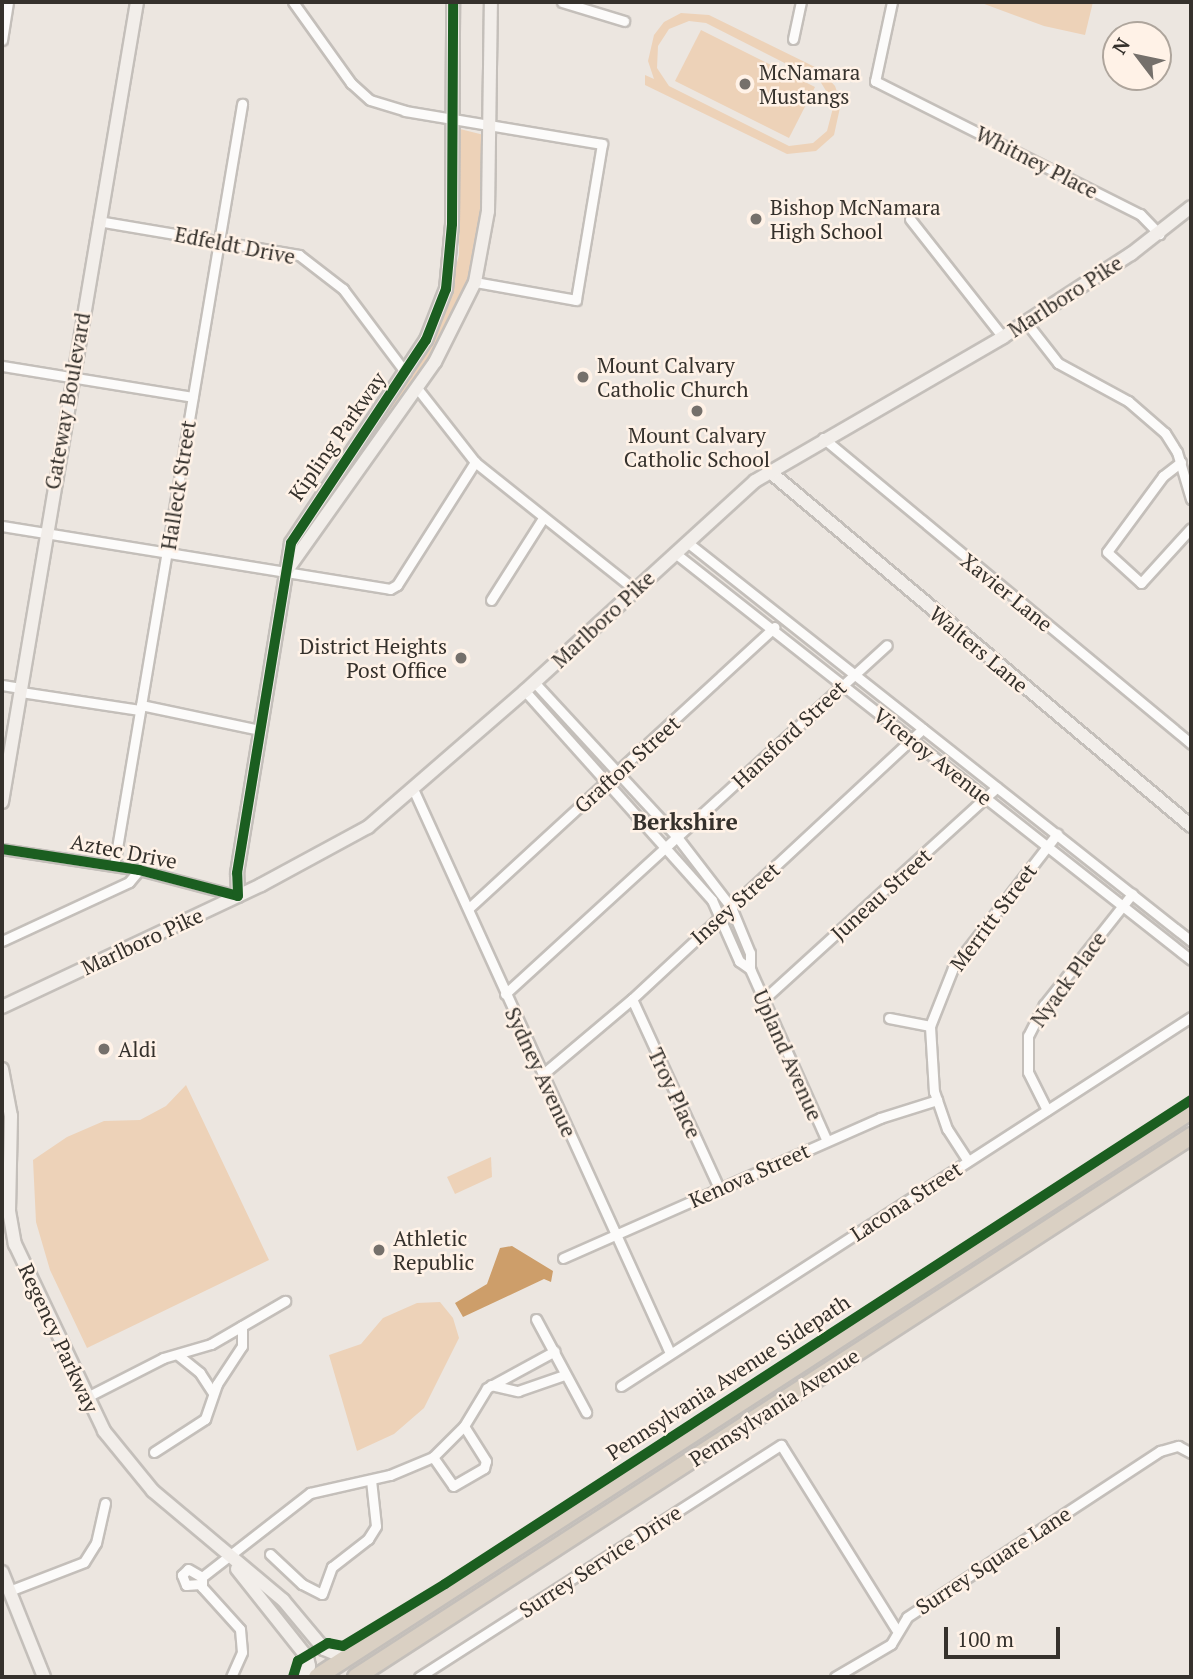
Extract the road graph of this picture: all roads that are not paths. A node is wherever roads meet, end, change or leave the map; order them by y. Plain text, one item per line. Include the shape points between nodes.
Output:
1 (8, 2) edge
2 (137, 2) edge
3 (293, 2) edge
4 (453, 2) edge
5 (491, 2) edge
6 (562, 2) edge
7 (801, 2) edge
8 (892, 2) edge
9 (576, 4) edge
10 (624, 21) dead end
11 (793, 38) dead end
12 (2, 40) edge
13 (242, 104) dead end
14 (452, 119) junction
15 (489, 125) junction
16 (1191, 207) edge
17 (910, 219) dead end
18 (98, 221) junction
19 (1159, 234) junction
20 (219, 239) junction
21 (475, 282) junction
22 (1026, 322) junction
23 (1003, 337) junction
24 (2, 366) edge
25 (405, 372) junction
26 (71, 376) junction
27 (417, 388) junction
28 (193, 397) junction
29 (823, 438) junction
30 (475, 462) junction
31 (1181, 462) junction
32 (769, 471) junction
33 (1191, 499) edge
34 (543, 518) junction
35 (2, 526) edge
36 (1191, 528) edge
37 (45, 534) junction
38 (687, 542) junction
39 (675, 553) junction
40 (166, 554) junction
41 (285, 573) junction
42 (634, 589) junction
43 (491, 600) dead end
44 (783, 619) junction
45 (773, 629) junction
46 (887, 645) dead end
47 (855, 674) junction
48 (843, 684) junction
49 (2, 685) edge
50 (530, 687) junction
51 (21, 690) junction
52 (141, 708) junction
53 (923, 729) junction
54 (260, 730) junction
55 (912, 741) junction
56 (1191, 744) edge
57 (618, 772) junction
58 (608, 782) junction
59 (997, 787) junction
60 (414, 791) junction
61 (987, 799) junction
62 (2, 802) edge
63 (1191, 826) edge
64 (1057, 834) junction
65 (677, 837) junction
66 (666, 847) junction
67 (1047, 847) junction
68 (2, 849) edge
69 (114, 866) junction
70 (139, 870) junction
71 (1132, 894) junction
72 (238, 896) junction
73 (1123, 906) junction
74 (731, 907) junction
75 (469, 908) junction
76 (719, 918) junction
77 (2, 941) edge
78 (1191, 941) edge
79 (1191, 960) edge
80 (750, 969) junction
81 (505, 994) junction
82 (632, 999) junction
83 (763, 1000) junction
84 (2, 1007) edge
85 (1191, 1017) edge
86 (889, 1018) dead end
87 (930, 1026) junction
88 (2, 1069) edge
89 (543, 1074) junction
90 (937, 1100) junction
91 (1047, 1110) junction
92 (1191, 1111) edge
93 (1191, 1136) edge
94 (827, 1141) junction
95 (968, 1161) junction
96 (719, 1188) junction
97 (615, 1235) junction
98 (564, 1258) dead end
99 (285, 1301) dead end
100 (536, 1319) dead end
101 (242, 1326) junction
102 (555, 1351) junction
103 (670, 1353) junction
104 (178, 1355) junction
105 (564, 1375) junction
106 (491, 1385) junction
107 (621, 1386) dead end
108 (213, 1393) junction
109 (85, 1398) junction
110 (586, 1412) dead end
111 (464, 1426) junction
112 (154, 1452) dead end
113 (1191, 1453) edge
114 (433, 1457) junction
115 (371, 1480) junction
116 (105, 1503) dead end
117 (270, 1554) dead end
118 (228, 1557) junction
119 (2, 1572) edge
120 (9, 1591) junction
121 (896, 1629) junction
122 (356, 1652) junction
123 (44, 1677) edge
124 (231, 1677) edge
125 (302, 1677) edge
126 (317, 1677) edge
127 (356, 1677) edge
128 (419, 1677) edge
129 (835, 1677) edge

1 - 12 street
2 - 18 street, Gateway Boulevard
3 - 14 street via 364,96 385,106
4 - 14 street, Kipling Parkway
5 - 15 street, Kipling Parkway
6 - 9 street
7 - 11 street
8 - 19 street, Whitney Place via 875,81 1140,214
9 - 10 street
13 - 20 street, Halleck Street
14 - 15 street
14 - 25 street, Kipling Parkway via 448,276 435,322
15 - 21 street, Kipling Parkway via 488,211
15 - 21 street via 601,144 576,300
16 - 19 street, Marlboro Pike
17 - 23 street
18 - 20 street, Edfeldt Drive
18 - 26 street, Gateway Boulevard
19 - 22 street, Marlboro Pike
20 - 25 street, Edfeldt Drive via 294,252 326,273
20 - 28 street, Halleck Street
21 - 27 street, Kipling Parkway via 456,326
22 - 23 street, Marlboro Pike
22 - 31 street via 1058,363 1145,414 1166,433
23 - 29 street, Marlboro Pike
24 - 26 street
25 - 41 street, Kipling Parkway via 299,527
26 - 28 street
26 - 37 street, Gateway Boulevard
27 - 30 street
27 - 41 street, Kipling Parkway
28 - 40 street, Halleck Street
29 - 32 street, Marlboro Pike
29 - 56 street, Xavier Lane
30 - 34 street
30 - 41 street via 397,585 384,590
31 - 33 street
31 - 36 street via 1163,476 1107,552 1141,583
32 - 38 street, Marlboro Pike
32 - 63 street, Walters Lane
34 - 42 street
34 - 43 street
35 - 37 street
37 - 40 street
37 - 51 street, Gateway Boulevard
38 - 39 street, Marlboro Pike
38 - 44 street, Viceroy Avenue
39 - 42 street, Marlboro Pike
39 - 45 street, Viceroy Avenue
40 - 41 street
40 - 52 street, Halleck Street
41 - 54 street, Kipling Parkway
42 - 50 street, Marlboro Pike
44 - 45 street, Grafton Street
44 - 47 street, Viceroy Avenue
45 - 48 street, Viceroy Avenue
45 - 57 street, Grafton Street
46 - 47 street, Hansford Street
47 - 48 street, Hansford Street
47 - 53 street, Viceroy Avenue
48 - 55 street, Viceroy Avenue
48 - 65 street, Hansford Street
49 - 51 street
50 - 57 street, Upland Avenue
50 - 58 street, Upland Avenue
50 - 60 street, Marlboro Pike
51 - 52 street
51 - 62 street, Gateway Boulevard
52 - 54 street
52 - 69 street, Halleck Street
53 - 55 street, Insey Street
53 - 59 street, Viceroy Avenue
54 - 72 street, Kipling Parkway via 237,873
55 - 61 street, Viceroy Avenue
55 - 74 street, Insey Street
57 - 58 street, Grafton Street
57 - 65 street, Upland Avenue
58 - 66 street, Upland Avenue
58 - 75 street, Grafton Street
59 - 61 street, Juneau Street
59 - 64 street, Viceroy Avenue
60 - 72 street, Marlboro Pike via 341,844
60 - 75 street, Sydney Avenue
61 - 67 street, Viceroy Avenue
61 - 83 street, Juneau Street
64 - 67 street, Merritt Street
64 - 71 street, Viceroy Avenue
65 - 66 street, Hansford Street
65 - 74 street, Upland Avenue
66 - 76 street, Upland Avenue via 712,900
66 - 81 street, Hansford Street
67 - 73 street, Viceroy Avenue
67 - 87 street, Merritt Street via 953,968
68 - 69 street, Aztec Drive
69 - 70 street, Aztec Drive
70 - 72 street, Aztec Drive
70 - 77 street via 129,882
71 - 73 street, Nyack Place
71 - 78 street, Viceroy Avenue
72 - 84 street, Marlboro Pike
73 - 79 street, Viceroy Avenue
73 - 91 street, Nyack Place via 1044,1005 1028,1037 1028,1072
74 - 76 street, Insey Street
74 - 80 street, Upland Avenue via 750,953
75 - 81 street, Sydney Avenue
76 - 80 street, Upland Avenue via 738,961
76 - 82 street, Insey Street
80 - 83 street, Upland Avenue
81 - 89 street, Sydney Avenue
82 - 89 street, Insey Street
82 - 96 street, Troy Place
83 - 94 street, Upland Avenue
85 - 91 street, Lacona Street
86 - 87 street
87 - 90 street, Merritt Street
88 - 109 street, Regency Parkway via 11,1116 13,1235
89 - 97 street, Sydney Avenue
90 - 94 street, Kenova Street
90 - 95 street, Merritt Street via 947,1129
91 - 95 street, Lacona Street
92 - 122 highway, Pennsylvania Avenue
93 - 127 highway, Pennsylvania Avenue
94 - 96 street, Kenova Street
95 - 103 street, Lacona Street
96 - 97 street, Kenova Street
97 - 98 street, Kenova Street
97 - 103 street, Sydney Avenue
99 - 101 street
100 - 102 street
101 - 104 street via 211,1344
101 - 108 street via 242,1346
102 - 105 street
102 - 106 street
103 - 107 street, Lacona Street
104 - 108 street via 200,1373
104 - 109 street via 153,1362
105 - 106 street via 518,1391
105 - 110 street
106 - 111 street
108 - 112 street via 205,1419
109 - 118 street, Regency Parkway via 115,1448 141,1478
111 - 114 street
111 - 114 street via 486,1461 484,1468 453,1486
113 - 121 street, Surrey Square Lane via 1178,1446 1160,1451 907,1617
114 - 115 street
115 - 117 street via 376,1526 368,1539 332,1567 322,1594 302,1584
115 - 118 street via 310,1493
116 - 120 street via 96,1543 84,1562
118 - 122 street, Regency Parkway via 283,1600 327,1651
118 - 124 street via 201,1581 240,1629 242,1652
118 - 125 street, Regency Parkway via 307,1657 309,1666
119 - 120 street
120 - 123 street
121 - 128 street, Surrey Service Drive via 781,1445
121 - 129 street, Surrey Square Lane via 891,1644
122 - 126 highway, Pennsylvania Avenue

